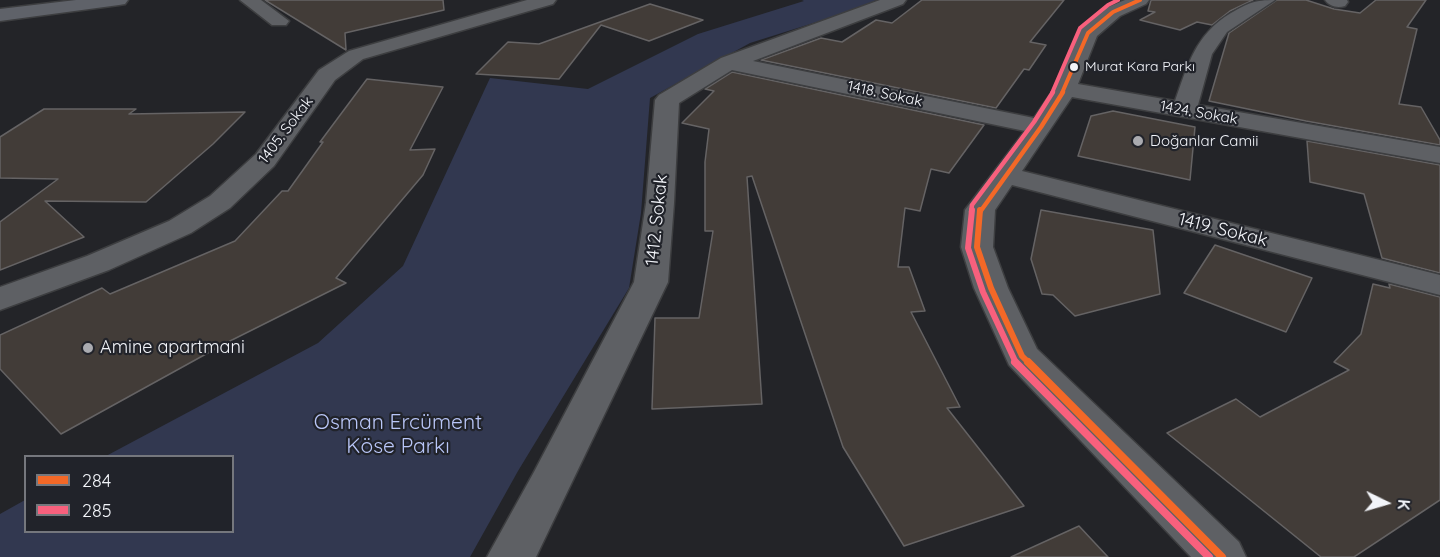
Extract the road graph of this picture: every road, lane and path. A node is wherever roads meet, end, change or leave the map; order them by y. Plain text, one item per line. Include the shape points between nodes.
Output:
1 (66, 0) edge
2 (119, 0) edge
3 (249, 0) edge
4 (547, 0) edge
5 (897, 0) edge
6 (1140, 0) edge
7 (1266, 0) edge
8 (0, 7) edge
9 (0, 15) edge
10 (279, 21) dead end
11 (729, 63) junction
12 (1065, 89) junction
13 (1184, 111) junction
14 (1041, 127) junction
15 (1440, 155) edge
16 (1006, 174) junction
17 (1440, 285) edge
18 (0, 299) edge
19 (511, 557) edge
20 (1222, 557) edge

1 - 8 main road
2 - 9 main road
3 - 10 street
4 - 18 street, 1405. Sokak via 356,55 327,75 265,160 220,202 180,227
5 - 11 street, 1412. Sokak
6 - 12 street via 1113,12 1088,33
7 - 13 street via 1221,28 1202,54
11 - 14 street, 1418. Sokak
11 - 19 street, 1412. Sokak via 667,100 651,282
12 - 13 street, 1424. Sokak
12 - 14 street
13 - 15 street, 1424. Sokak
14 - 16 street
16 - 17 street, 1419. Sokak
16 - 20 street via 980,210 977,247 1022,356

